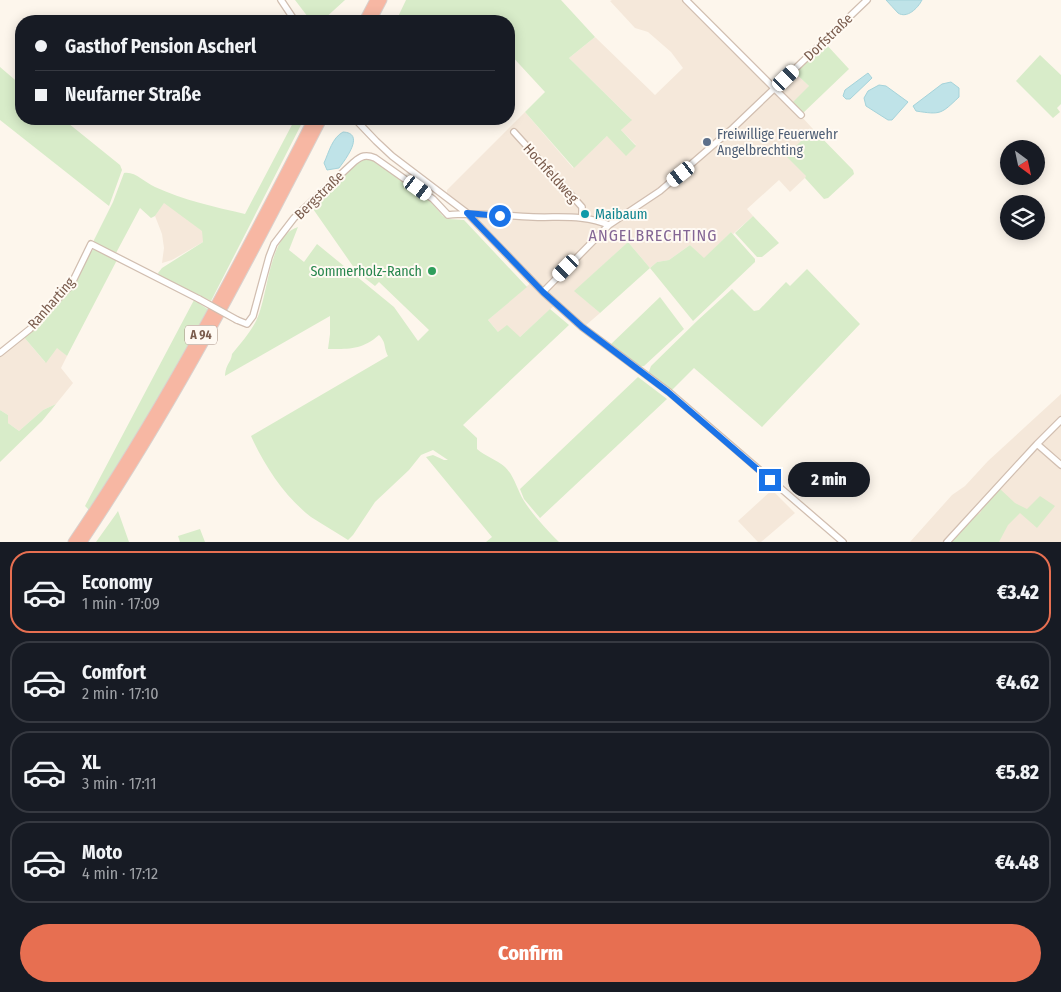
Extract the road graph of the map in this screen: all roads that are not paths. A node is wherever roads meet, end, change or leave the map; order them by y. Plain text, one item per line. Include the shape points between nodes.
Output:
1 (281, 0) edge
2 (375, 0) edge
3 (382, 0) edge
4 (686, 0) edge
5 (867, 0) edge
6 (291, 15) edge
7 (367, 15) edge
8 (374, 15) edge
9 (775, 89) junction
10 (802, 115) dead end
11 (311, 125) edge
12 (319, 125) edge
13 (361, 125) edge
14 (514, 132) dead end
15 (467, 213) junction
16 (582, 217) junction
17 (609, 225) junction
18 (91, 244) joint
19 (543, 292) junction
20 (0, 353) edge
21 (1061, 420) edge
22 (1037, 444) junction
23 (1061, 465) edge
24 (73, 542) edge
25 (82, 542) edge
26 (842, 542) edge
27 (947, 542) edge

1 - 6 street
2 - 7 highway
3 - 8 highway
4 - 9 street
5 - 9 street, Dorfstraße
9 - 10 street
9 - 17 street, Dorfstraße via 681,174
11 - 24 highway, A 94 via 178,376
12 - 25 highway, A 94 via 183,380
13 - 15 street via 392,156
14 - 16 street, Hochfeldweg via 582,207
15 - 16 street, Bergstraße
15 - 18 street, Bergstraße, bridge via 448,215 433,199 376,158 362,156 284,230 274,244 253,316 247,324
15 - 19 street
16 - 17 street, Bergstraße
17 - 19 street, Dorfstraße
18 - 20 street, Ranharting via 71,285 30,329
19 - 26 street via 582,327 668,392
21 - 22 street
22 - 23 street
22 - 27 street

